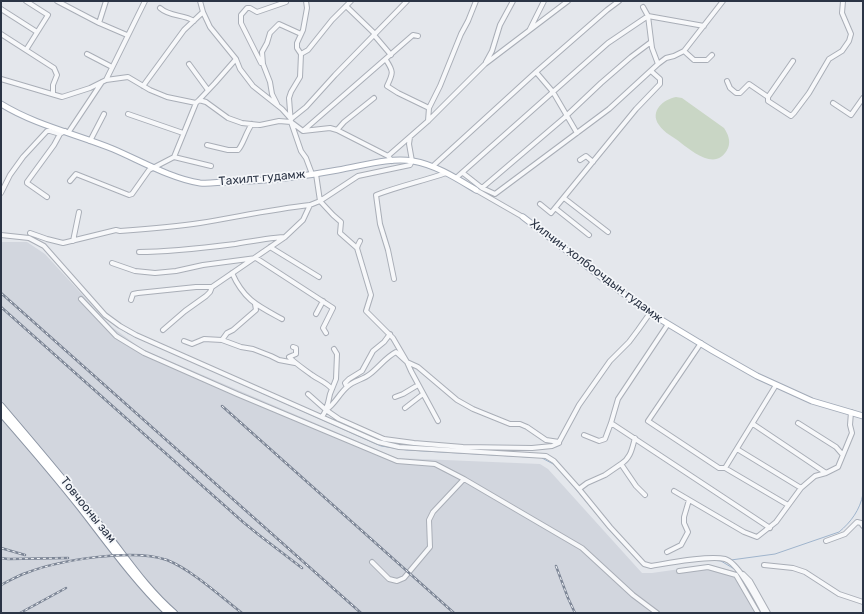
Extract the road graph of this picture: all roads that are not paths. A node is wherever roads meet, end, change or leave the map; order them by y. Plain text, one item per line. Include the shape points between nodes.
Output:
1 (26, 1) edge
2 (57, 1) edge
3 (106, 1) edge
4 (145, 1) edge
5 (200, 1) edge
6 (306, 1) edge
7 (351, 1) edge
8 (407, 1) edge
9 (513, 1) edge
10 (544, 1) edge
11 (568, 1) edge
12 (619, 1) edge
13 (723, 1) edge
14 (843, 1) edge
15 (286, 2) edge
16 (475, 2) edge
17 (346, 6) junction
18 (643, 7) dead end
19 (160, 8) dead end
20 (1, 9) edge
21 (203, 12) junction
22 (648, 16) junction
23 (194, 21) junction
24 (99, 23) junction
25 (704, 26) junction
26 (529, 31) junction
27 (37, 32) junction
28 (1, 34) edge
29 (301, 34) junction
30 (374, 35) junction
31 (127, 36) junction
32 (418, 36) dead end
33 (651, 42) junction
34 (26, 50) junction
35 (684, 50) junction
36 (87, 54) dead end
37 (300, 54) junction
38 (391, 55) junction
39 (712, 56) dead end
40 (236, 59) junction
41 (386, 60) junction
42 (793, 61) dead end
43 (189, 64) dead end
44 (485, 64) junction
45 (658, 64) junction
46 (112, 67) junction
47 (264, 68) junction
48 (651, 71) junction
49 (536, 72) junction
50 (1, 79) edge
51 (104, 81) junction
52 (727, 81) dead end
53 (143, 86) junction
54 (208, 90) junction
55 (553, 92) junction
56 (53, 94) junction
57 (768, 96) junction
58 (374, 98) dead end
59 (863, 98) edge
60 (197, 101) junction
61 (833, 103) dead end
62 (1, 104) edge
63 (278, 106) junction
64 (429, 108) junction
65 (104, 114) dead end
66 (128, 114) dead end
67 (567, 114) junction
68 (291, 120) junction
69 (428, 122) junction
70 (252, 124) junction
71 (304, 130) junction
72 (337, 130) junction
73 (577, 132) junction
74 (64, 133) junction
75 (183, 133) junction
76 (410, 137) junction
77 (90, 141) junction
78 (207, 145) dead end
79 (388, 156) junction
80 (174, 157) junction
81 (580, 160) dead end
82 (392, 161) junction
83 (412, 161) junction
84 (593, 162) junction
85 (211, 166) dead end
86 (433, 166) junction
87 (153, 167) junction
88 (463, 172) junction
89 (446, 173) junction
90 (314, 174) junction
91 (456, 178) junction
92 (70, 181) dead end
93 (482, 188) junction
94 (476, 190) joint
95 (1, 193) edge
96 (46, 197) dead end
97 (564, 198) junction
98 (320, 201) junction
99 (540, 204) dead end
100 (310, 205) junction
101 (555, 208) junction
102 (79, 212) dead end
103 (524, 217) joint
104 (30, 232) dead end
105 (608, 232) dead end
106 (1, 235) edge
107 (589, 235) dead end
108 (285, 237) junction
109 (73, 241) junction
110 (360, 241) dead end
111 (270, 247) junction
112 (357, 248) junction
113 (139, 252) dead end
114 (256, 258) junction
115 (112, 263) dead end
116 (232, 273) junction
117 (319, 277) dead end
118 (394, 278) dead end
119 (212, 288) junction
120 (81, 299) dead end
121 (131, 300) dead end
122 (324, 301) junction
123 (255, 304) junction
124 (650, 313) junction
125 (316, 314) dead end
126 (282, 319) dead end
127 (668, 324) junction
128 (163, 330) dead end
129 (326, 333) dead end
130 (390, 334) junction
131 (222, 340) junction
132 (184, 341) dead end
133 (701, 343) junction
134 (293, 347) dead end
135 (334, 349) dead end
136 (407, 362) junction
137 (295, 363) junction
138 (418, 385) junction
139 (776, 385) junction
140 (347, 387) junction
141 (332, 389) junction
142 (308, 394) dead end
143 (423, 394) junction
144 (395, 397) dead end
145 (1, 406) edge
146 (406, 408) dead end
147 (326, 410) junction
148 (851, 412) junction
149 (1, 413) edge
150 (863, 416) edge
151 (322, 417) junction
152 (438, 421) dead end
153 (611, 423) junction
154 (798, 423) dead end
155 (753, 424) junction
156 (584, 435) dead end
157 (635, 438) junction
158 (559, 442) junction
159 (737, 449) junction
160 (842, 454) junction
161 (621, 464) junction
162 (725, 468) junction
163 (826, 473) junction
164 (464, 479) junction
165 (801, 488) junction
166 (579, 489) junction
167 (674, 491) dead end
168 (645, 495) dead end
169 (689, 500) junction
170 (788, 505) junction
171 (863, 526) edge
172 (770, 528) junction
173 (826, 541) dead end
174 (667, 552) dead end
175 (372, 562) dead end
176 (764, 565) dead end
177 (679, 571) dead end
178 (741, 573) junction
179 (863, 602) edge
180 (168, 613) edge
181 (174, 613) edge
182 (657, 613) edge
183 (758, 613) edge
184 (764, 613) edge
185 (768, 613) edge

1 - 27 street via 48,15
2 - 24 street
3 - 24 street
4 - 31 street
5 - 21 street
6 - 29 street via 307,12
7 - 17 street
8 - 30 street
9 - 44 street via 500,25
10 - 26 street
11 - 26 street
12 - 49 street
13 - 25 street
14 - 57 street via 842,13 851,34 849,41 842,51 829,59 794,113 791,116 768,101
15 - 47 street via 257,12 247,8 241,15 241,23
16 - 64 street
17 - 30 street
17 - 37 street via 308,50
18 - 22 street
19 - 23 street
20 - 27 street
21 - 23 street
21 - 40 street via 210,27
22 - 25 street
22 - 33 street
22 - 55 street via 608,43
23 - 53 street via 174,42
24 - 31 street
25 - 35 street
26 - 44 street
27 - 34 street
28 - 34 street
29 - 37 street via 297,43
29 - 47 street via 279,24 270,33 262,52
30 - 38 street
30 - 68 street
31 - 46 street
32 - 38 street via 413,35
33 - 45 street
33 - 67 street
34 - 56 street via 54,68 57,75
35 - 39 street via 694,60 707,60
35 - 45 street
36 - 46 street
37 - 68 street via 300,77 289,98
38 - 41 street
40 - 54 street
40 - 63 street via 252,86
41 - 64 street via 392,69 387,86
41 - 71 street
42 - 57 street
43 - 54 street
44 - 69 street
45 - 48 street
46 - 51 street
47 - 63 street
48 - 73 street via 609,110
48 - 84 street via 660,79 660,84
49 - 55 street
49 - 86 street
50 - 56 street
51 - 53 street via 128,77
51 - 56 street via 71,94
51 - 74 street
52 - 57 street via 736,93 740,93 750,84
53 - 60 street via 167,97
54 - 60 street
55 - 67 street
55 - 88 street
58 - 72 street
59 - 61 street via 851,115
60 - 70 street via 206,102 228,118
60 - 75 street
62 - 74 main road, Тахилт гудамж
63 - 68 street
64 - 69 street
65 - 77 street
66 - 75 street
67 - 73 street
67 - 93 street
68 - 70 street
68 - 71 street
68 - 90 street via 301,151
69 - 76 street
70 - 78 street via 238,150
71 - 72 street
72 - 79 street
73 - 93 street via 495,194
74 - 77 main road, Тахилт гудамж
74 - 95 street via 47,132 23,157
74 - 96 street via 27,182
75 - 80 street
76 - 79 street
76 - 83 street
77 - 87 main road, Тахилт гудамж
79 - 82 street
80 - 85 street
80 - 87 street
81 - 84 street via 586,156
82 - 83 main road, Тахилт гудамж
82 - 90 main road, Тахилт гудамж
83 - 86 main road, Тахилт гудамж
83 - 98 street via 409,165 358,176
84 - 97 street
86 - 89 main road, Тахилт гудамж
87 - 90 main road, Тахилт гудамж via 200,183
87 - 92 street via 129,195 76,174
88 - 91 street
88 - 93 street
89 - 91 main road, Тахилт гудамж
89 - 118 street via 376,195 380,224
90 - 98 street
91 - 94 main road, Тахилт гудамж
94 - 103 street, Тахилт гудамж
97 - 101 street
97 - 105 street
98 - 100 street
98 - 112 street via 341,222 340,233
99 - 101 street via 551,213
100 - 108 street via 302,220
100 - 109 street via 164,228 116,230
101 - 107 street
102 - 109 street
103 - 124 main road, Хилчин холбоочдын гудамж
104 - 109 street via 63,243
106 - 151 street via 29,238 44,246 105,315 120,326
108 - 111 street
108 - 113 street via 213,247
110 - 112 street
111 - 114 street
111 - 117 street
112 - 130 street via 371,296 366,311
114 - 115 street via 155,273 135,271
114 - 116 street
114 - 122 street
116 - 119 street
116 - 123 street via 238,286
119 - 121 street via 196,287 138,293 133,294
119 - 128 street via 206,296
120 - 164 street via 116,336 144,353 397,461 435,464
122 - 125 street
122 - 129 street via 332,308 323,328
123 - 126 street
123 - 131 street via 256,310
124 - 127 main road, Хилчин холбоочдын гудамж
124 - 158 street via 629,342 610,361 579,405
127 - 133 main road, Хилчин холбоочдын гудамж
127 - 153 street via 618,399
130 - 136 street
130 - 140 street via 373,351 362,370 345,383
131 - 132 street via 204,339 192,344
131 - 137 street
133 - 139 main road, Хилчин холбоочдын гудамж
133 - 162 street via 648,421 719,468
134 - 137 street via 296,348 296,354 289,357
135 - 141 street via 337,354 336,374
136 - 138 street
136 - 140 street via 396,352 369,375
136 - 158 street via 418,367 451,396 473,409 510,424 520,424 546,440
137 - 141 street
138 - 143 street
138 - 144 street
139 - 148 main road, Хилчин холбоочдын гудамж via 812,401
139 - 155 street
140 - 147 street
141 - 147 street
142 - 147 street
143 - 146 street
143 - 152 street
145 - 181 highway, Товчооны зам via 80,500 144,582
147 - 151 street
147 - 158 street via 339,419 384,439 463,447 532,448 552,446
148 - 150 main road, Хилчин холбоочдын гудамж
148 - 160 street via 852,434
149 - 180 highway, Товчооны зам via 150,596
151 - 166 street via 384,444 399,447 546,456 554,461
153 - 156 street via 605,439 599,442
153 - 157 street
154 - 160 street via 836,447
155 - 159 street
155 - 163 street
157 - 161 street via 630,456
157 - 172 street
159 - 162 street
159 - 165 street
160 - 163 street via 838,467
161 - 166 street
161 - 168 street
162 - 170 street
163 - 165 street via 815,476
164 - 175 street via 433,512 429,520 430,547 404,578 397,582 389,579
164 - 182 street via 582,548 633,595
165 - 170 street
166 - 178 street via 644,564 652,566 706,558 726,559
167 - 169 street
169 - 172 street via 757,537
169 - 174 street via 684,517 688,532 681,545
170 - 172 street
171 - 173 street via 857,522 845,534
176 - 179 street via 793,568 804,572 840,594
177 - 183 street via 708,567 736,575
178 - 184 street
178 - 185 street via 750,581

